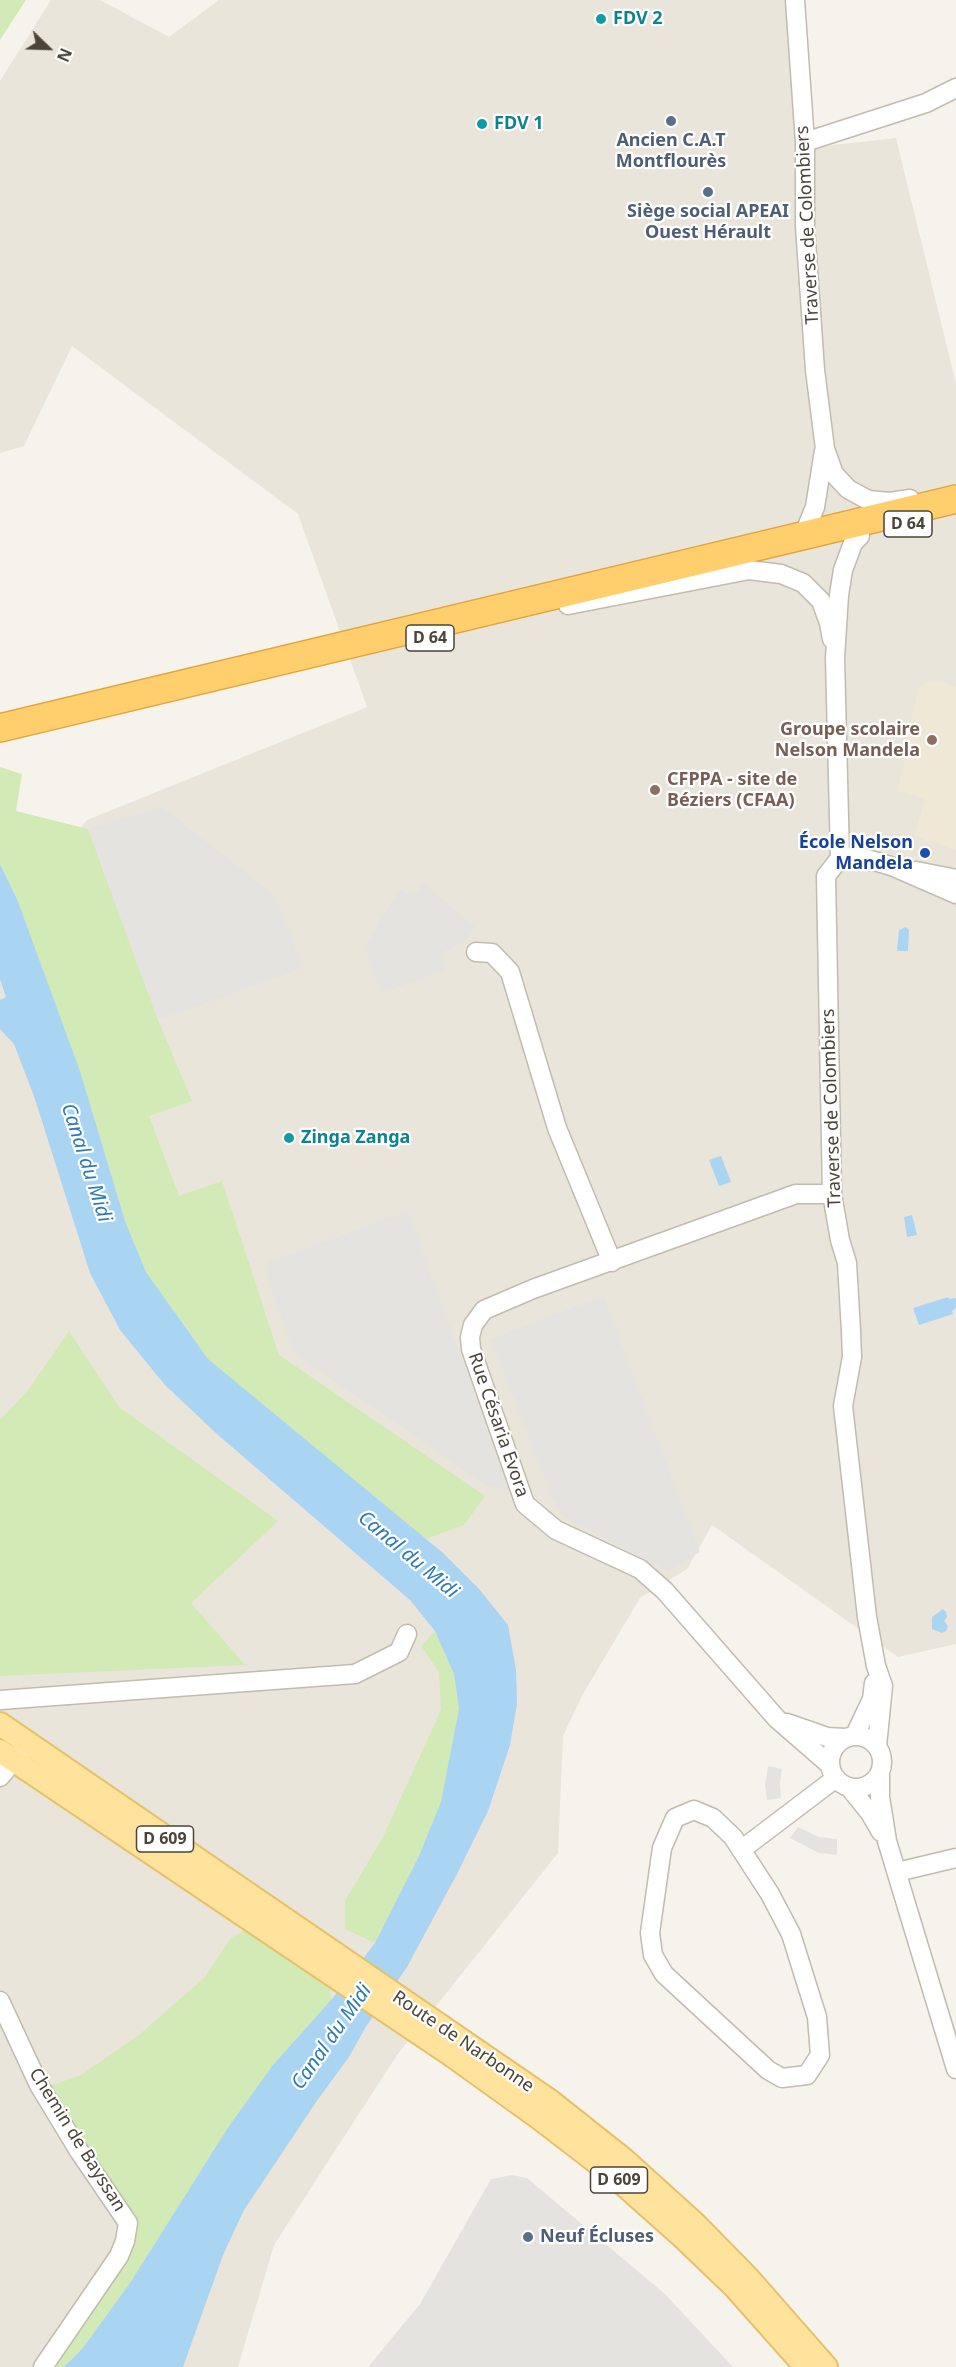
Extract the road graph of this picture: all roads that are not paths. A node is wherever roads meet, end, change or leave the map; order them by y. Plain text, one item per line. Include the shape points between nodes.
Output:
1 (795, 0) edge
2 (956, 88) edge
3 (805, 142) junction
4 (825, 449) junction
5 (956, 491) edge
6 (956, 499) edge
7 (956, 512) edge
8 (860, 536) junction
9 (796, 538) junction
10 (568, 605) junction
11 (835, 658) junction
12 (0, 728) edge
13 (0, 740) edge
14 (840, 858) junction
15 (894, 867) junction
16 (956, 879) edge
17 (956, 894) edge
18 (476, 952) dead end
19 (832, 1194) junction
20 (612, 1262) junction
21 (407, 1634) dead end
22 (876, 1666) junction
23 (0, 1700) edge
24 (777, 1719) junction
25 (0, 1724) edge
26 (850, 1737) junction
27 (877, 1746) junction
28 (10, 1758) edge
29 (880, 1772) junction
30 (838, 1777) junction
31 (887, 1841) junction
32 (741, 1850) junction
33 (956, 1858) edge
34 (897, 1872) junction
35 (0, 2001) edge
36 (410, 2016) junction
37 (956, 2070) edge
38 (43, 2367) edge
39 (806, 2367) edge
40 (826, 2367) edge

1 - 3 street, Traverse de Colombiers
2 - 3 street via 926,103
3 - 4 street, Traverse de Colombiers via 805,226
4 - 5 street, Traverse de Colombiers via 834,474 848,489 868,500 890,502
4 - 9 street, Traverse de Colombiers via 815,507 806,529
6 - 9 highway, D 64
7 - 8 highway, D 64
8 - 10 highway, D 64
8 - 11 street via 843,570
9 - 12 highway, D 64
10 - 11 street via 749,570 781,574 803,583 821,601
10 - 13 highway, D 64
11 - 14 street
14 - 15 street via 861,857
14 - 19 street, Traverse de Colombiers via 826,876
15 - 16 street
15 - 17 street
18 - 20 street via 492,953 510,972 557,1128
19 - 20 street, Rue Césaria Evora via 796,1194
19 - 22 street, Traverse de Colombiers via 847,1263 852,1358 843,1406
20 - 24 street, Rue Césaria Evora via 484,1310 472,1325 471,1349 525,1504 556,1530 640,1569 666,1591
21 - 23 street via 399,1652 355,1674
22 - 26 street, Traverse de Colombiers via 872,1698
22 - 27 street, Traverse de Colombiers via 883,1686
24 - 26 street, Rue Césaria Evora via 826,1737
24 - 30 street, Rue Césaria Evora
25 - 28 main road, Route de Narbonne / D 609
26 - 27 street via 871,1740
26 - 30 street via 834,1749
27 - 29 street via 882,1763
28 - 36 main road, Route de Narbonne / D 609
29 - 30 street via 864,1787
29 - 31 street
30 - 31 street, Rue Césaria Evora via 870,1813
30 - 32 street
31 - 34 street
32 - 32 street via 713,1818 694,1810 675,1818 663,1848 650,1933 653,1955 664,1974 768,2070 782,2078 807,2075 820,2055 817,2017 791,1934
33 - 34 street
34 - 37 street
35 - 38 street, Chemin de Bayssan via 39,2085 128,2223 119,2256
36 - 39 main road, Route de Narbonne / D 609 via 611,2173 734,2286
36 - 40 main road, Route de Narbonne / D 609 via 528,2086 623,2159 748,2278

